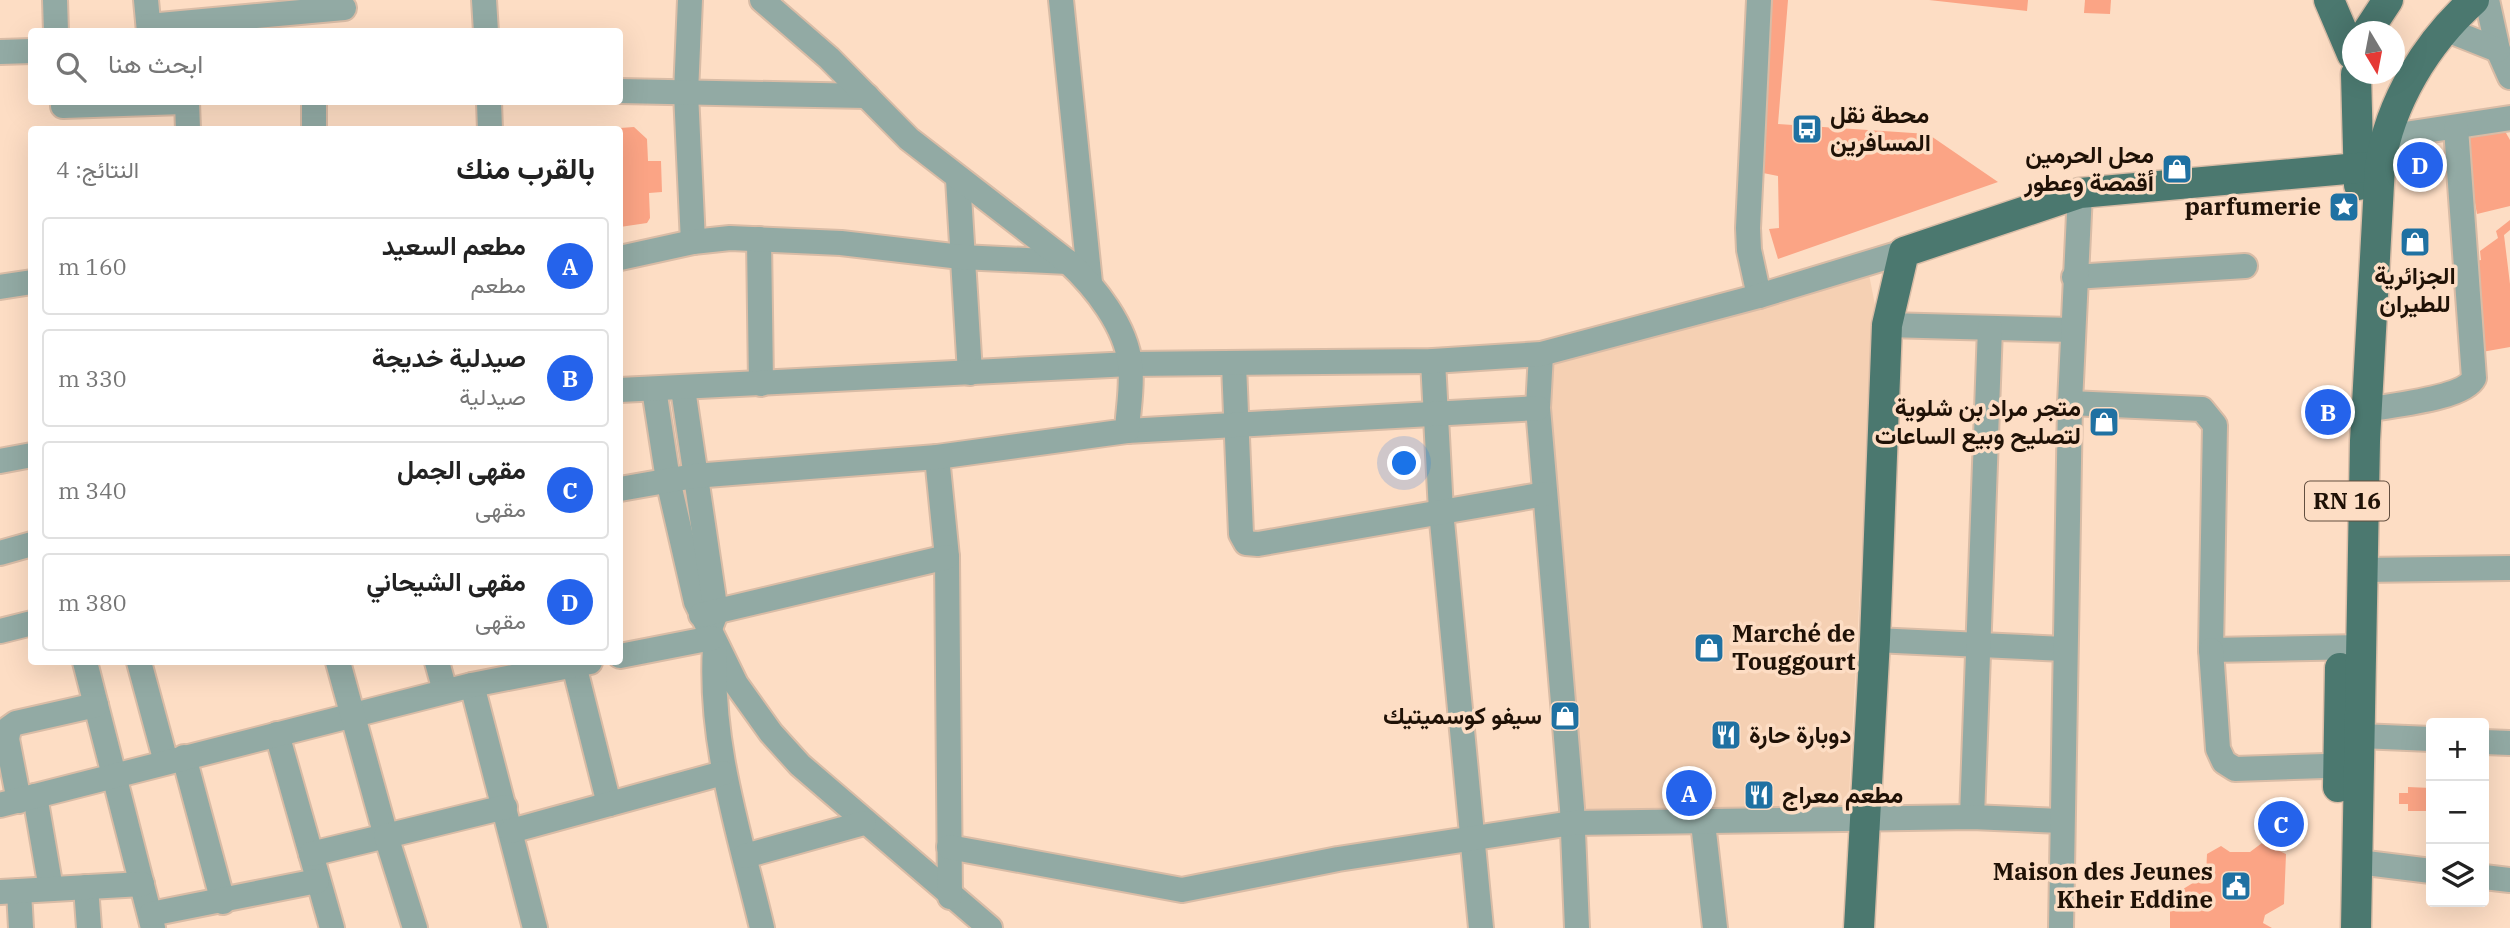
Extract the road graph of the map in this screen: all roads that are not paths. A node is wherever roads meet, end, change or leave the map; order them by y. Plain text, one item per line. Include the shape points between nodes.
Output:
1 (55, 0) edge
2 (146, 0) edge
3 (484, 0) edge
4 (691, 0) edge
5 (762, 0) edge
6 (1061, 0) edge
7 (1759, 0) edge
8 (2329, 0) edge
9 (2388, 0) edge
10 (2474, 0) edge
11 (2487, 0) edge
12 (344, 13) edge
13 (2374, 21) edge
14 (56, 28) edge
15 (149, 28) edge
16 (161, 28) edge
17 (486, 28) edge
18 (2342, 29) edge
19 (2445, 29) junction
20 (2498, 50) junction
21 (28, 51) edge
22 (0, 52) edge
23 (2510, 77) edge
24 (2358, 84) edge
25 (623, 91) edge
26 (686, 93) junction
27 (867, 96) junction
28 (129, 105) edge
29 (185, 105) edge
30 (314, 105) edge
31 (489, 105) edge
32 (64, 112) edge
33 (2510, 117) edge
34 (188, 126) edge
35 (314, 126) edge
36 (491, 126) edge
37 (2456, 128) junction
38 (2374, 156) junction
39 (958, 179) junction
40 (2080, 193) junction
41 (759, 239) junction
42 (693, 242) junction
43 (1904, 252) junction
44 (623, 257) edge
45 (961, 257) junction
46 (1068, 262) junction
47 (2245, 265) dead end
48 (2074, 277) junction
49 (28, 283) edge
50 (1090, 283) junction
51 (0, 287) edge
52 (1759, 296) junction
53 (1887, 325) junction
54 (1990, 328) junction
55 (2073, 330) junction
56 (1541, 354) junction
57 (1433, 361) junction
58 (1130, 364) junction
59 (1234, 365) junction
60 (970, 373) junction
61 (761, 384) junction
62 (654, 389) junction
63 (683, 389) junction
64 (623, 390) edge
65 (2070, 403) junction
66 (1538, 408) junction
67 (2367, 410) junction
68 (1436, 412) junction
69 (1234, 425) junction
70 (1127, 431) junction
71 (28, 456) edge
72 (937, 457) junction
73 (0, 461) edge
74 (694, 476) junction
75 (668, 480) junction
76 (623, 488) edge
77 (1545, 494) junction
78 (1441, 511) junction
79 (28, 545) edge
80 (0, 553) edge
81 (947, 557) junction
82 (2510, 568) edge
83 (2362, 570) junction
84 (28, 624) edge
85 (711, 628) junction
86 (0, 631) edge
87 (1875, 640) junction
88 (1980, 644) junction
89 (2351, 646) junction
90 (2064, 649) junction
91 (2211, 650) junction
92 (623, 655) edge
93 (86, 665) edge
94 (140, 665) edge
95 (339, 665) edge
96 (438, 665) edge
97 (560, 665) edge
98 (582, 665) edge
99 (506, 670) edge
100 (472, 685) junction
101 (445, 691) junction
102 (96, 705) junction
103 (352, 715) junction
104 (276, 734) junction
105 (2426, 740) edge
106 (2489, 742) edge
107 (2510, 743) edge
108 (2352, 756) junction
109 (175, 760) junction
110 (723, 773) junction
111 (114, 775) junction
112 (18, 801) edge
113 (609, 804) junction
114 (1972, 817) junction
115 (1866, 818) junction
116 (508, 819) junction
117 (2061, 821) junction
118 (864, 823) junction
119 (1572, 823) junction
120 (1703, 823) junction
121 (386, 836) junction
122 (1472, 836) junction
123 (949, 847) junction
124 (311, 854) junction
125 (745, 856) junction
126 (2357, 862) junction
127 (2426, 870) edge
128 (2489, 878) edge
129 (2510, 880) edge
130 (317, 881) junction
131 (142, 884) junction
132 (86, 887) junction
133 (51, 889) junction
134 (10, 891) edge
135 (950, 897) junction
136 (223, 902) junction
137 (152, 921) edge
138 (981, 926) edge
139 (21, 928) edge
140 (89, 928) edge
141 (332, 928) edge
142 (415, 928) edge
143 (536, 928) edge
144 (762, 928) edge
145 (1481, 928) edge
146 (1577, 928) edge
147 (1715, 928) edge
148 (1859, 928) edge
149 (2061, 928) edge
150 (2336, 928) edge
151 (2356, 928) edge

1 - 14 street
2 - 15 street
3 - 17 street
4 - 26 street
5 - 27 street
6 - 50 street
7 - 52 street via 1748,228
8 - 18 main road
9 - 13 main road
10 - 19 main road, RN 16
11 - 20 street
12 - 16 street
19 - 20 street
19 - 38 main road, RN 16 via 2405,89
20 - 23 street
21 - 22 street
24 - 38 main road, RN 16
25 - 26 street
26 - 27 street
26 - 42 street
27 - 39 street
28 - 32 street
29 - 34 street
30 - 35 street
31 - 36 street
33 - 37 street
37 - 38 street
37 - 67 street via 2474,378 2471,385 2456,392
38 - 40 main road
38 - 67 main road, RN 16
38 - 89 main road, RN 16 via 2361,261
39 - 45 street
39 - 46 street
40 - 43 main road
40 - 48 street
41 - 42 street
41 - 45 street
41 - 61 street
42 - 44 street
43 - 52 street
43 - 53 main road
45 - 46 street
45 - 60 street
46 - 50 street
47 - 48 street
48 - 55 street
49 - 51 street
50 - 58 street via 1109,312
52 - 56 street
53 - 54 street
53 - 87 main road
54 - 55 street
54 - 88 street
55 - 65 street
56 - 57 street
56 - 66 street
57 - 59 street
57 - 68 street
58 - 59 street
58 - 60 street
58 - 70 street
59 - 69 street
60 - 61 street
61 - 63 street
62 - 63 street
62 - 64 street
62 - 75 street
63 - 74 street
65 - 90 street
65 - 91 street via 2202,409 2210,415 2214,425
66 - 68 street
66 - 77 street
67 - 83 main road, RN 16
68 - 69 street
68 - 78 street
69 - 70 street
69 - 78 street via 1245,543
70 - 72 street
71 - 73 street
72 - 74 street
72 - 81 street
74 - 75 street
74 - 85 street
75 - 76 street
75 - 85 street
77 - 78 street
77 - 119 street
78 - 122 street
79 - 80 street
81 - 85 street
81 - 123 street
82 - 83 street
83 - 89 main road, RN 16
84 - 86 street
85 - 92 street
85 - 110 street
85 - 118 street via 736,684 771,733
87 - 88 street
87 - 115 main road
88 - 90 street
88 - 114 street
89 - 91 street
89 - 108 main road, RN 16
90 - 117 street
91 - 108 street via 2218,749 2224,762 2235,769
93 - 102 street
94 - 109 street
95 - 103 street
96 - 101 street
97 - 99 street
98 - 113 street
99 - 100 street
100 - 101 street
100 - 116 street
101 - 103 street
102 - 111 street
102 - 112 street via 9,728
103 - 104 street
103 - 121 street
104 - 109 street
104 - 124 street
105 - 108 street
106 - 107 street
108 - 126 main road, RN 16
108 - 150 main road, RN 16
109 - 111 street
109 - 136 street
110 - 113 street
110 - 125 street
111 - 112 street
111 - 131 street
112 - 133 street
113 - 116 street
114 - 115 street
114 - 117 street
115 - 120 street
115 - 148 main road
116 - 121 street
116 - 143 street
117 - 149 street
118 - 125 street
118 - 135 street
119 - 120 street
119 - 122 street
119 - 146 street
120 - 147 street
121 - 124 street
121 - 142 street
122 - 123 street via 1182,890
122 - 145 street
123 - 135 street
124 - 130 street
125 - 144 street
126 - 127 street
126 - 151 main road, RN 16
128 - 129 street
130 - 136 street
130 - 141 street
131 - 132 street
131 - 137 street
132 - 133 street
132 - 140 street
133 - 134 street
134 - 139 street
135 - 138 street
136 - 137 street

